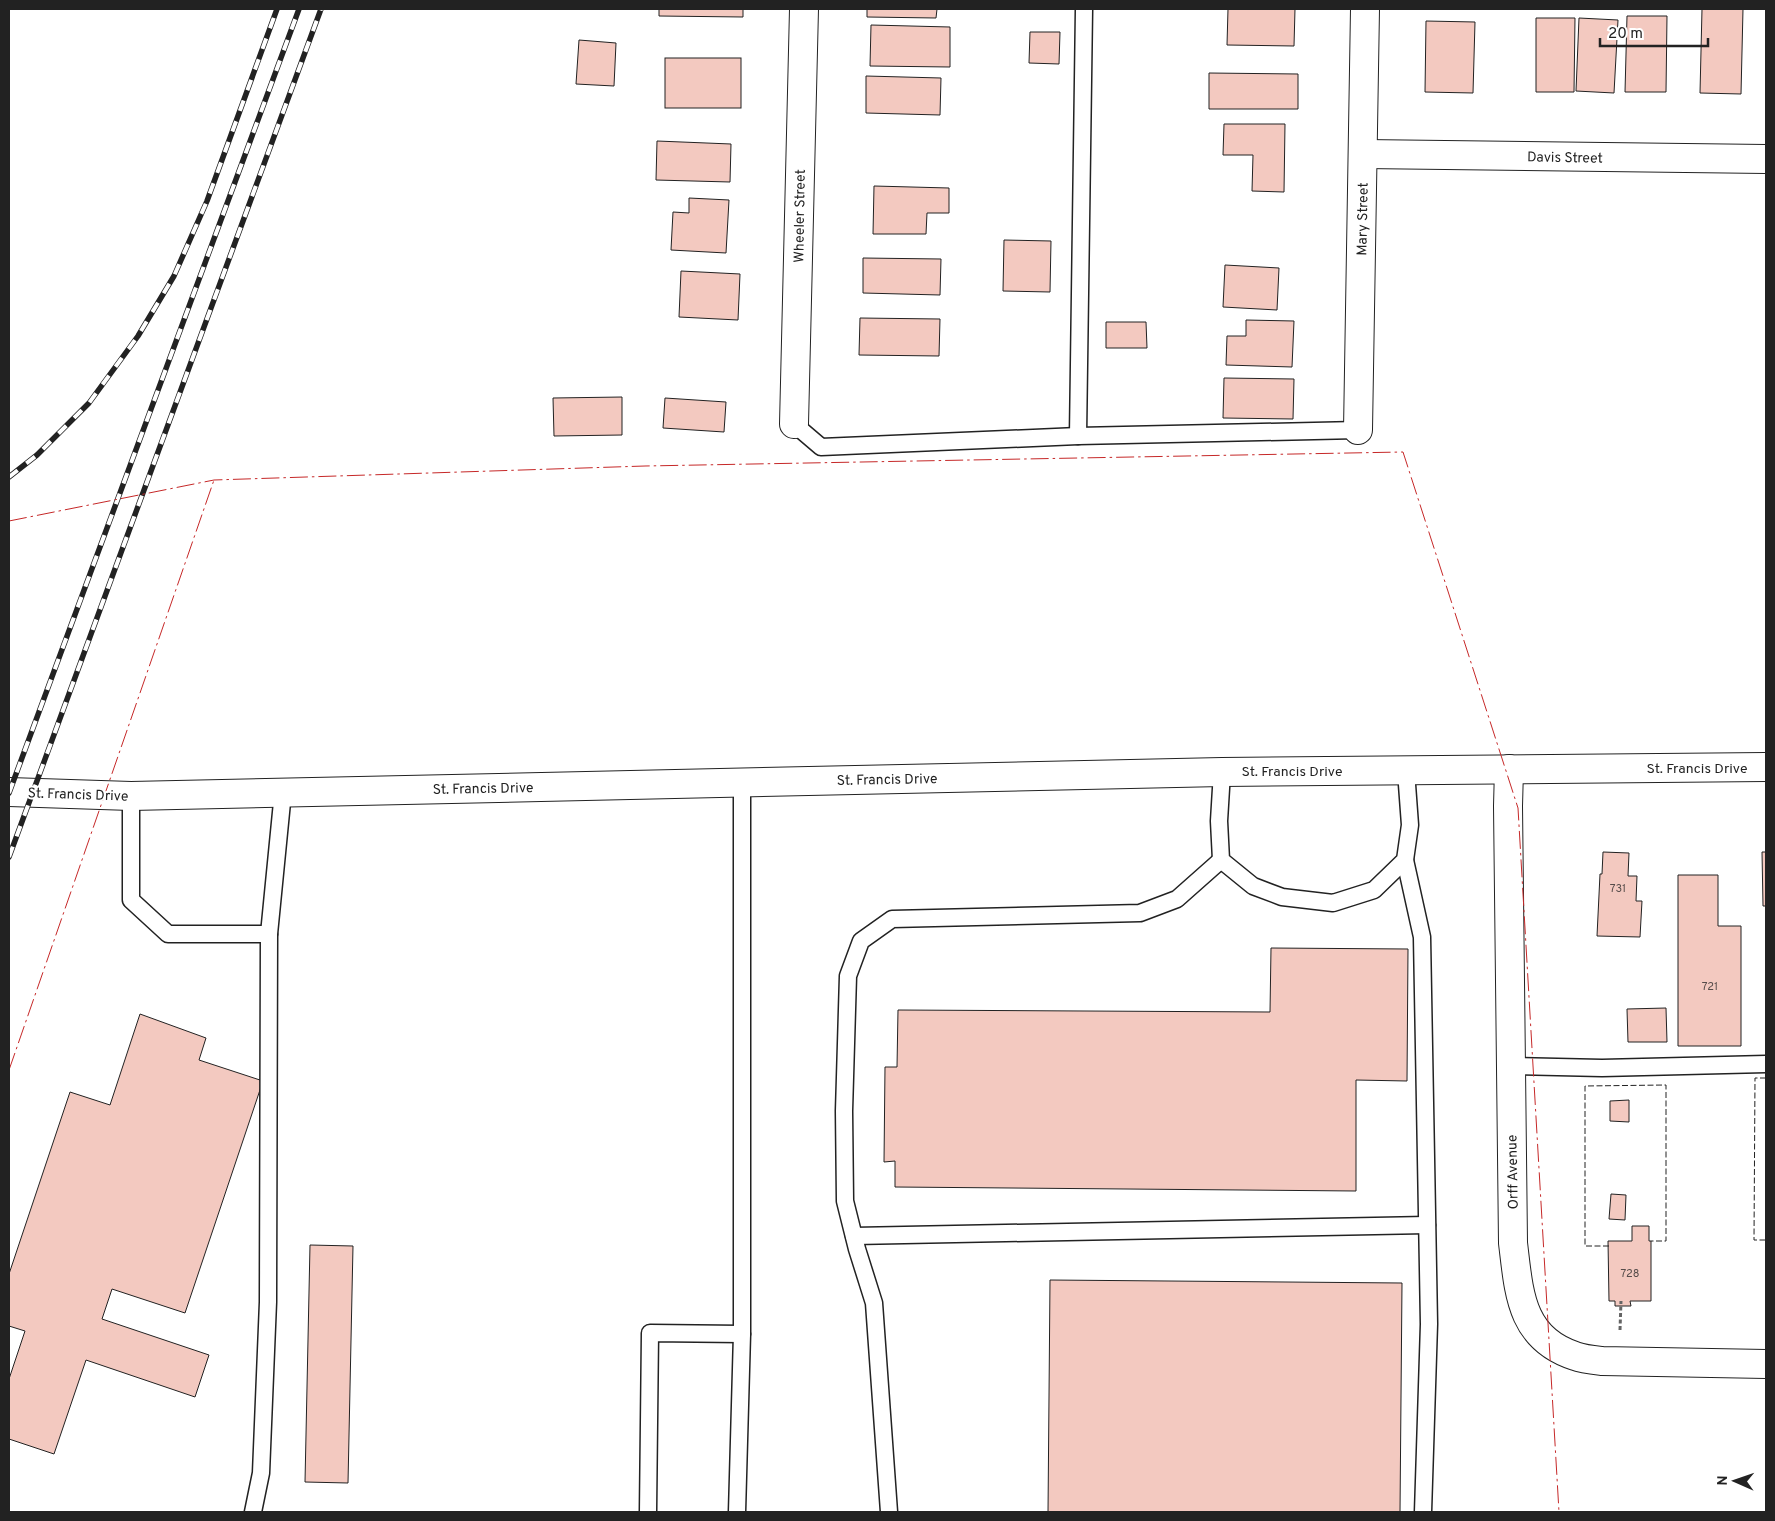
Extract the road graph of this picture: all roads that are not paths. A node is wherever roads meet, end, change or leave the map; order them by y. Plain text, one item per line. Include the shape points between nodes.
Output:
1 (804, 9) edge
2 (1084, 9) edge
3 (1365, 9) edge
4 (1364, 154) junction
5 (1766, 159) edge
6 (794, 424) joint
7 (1358, 430) joint
8 (1078, 436) junction
9 (1766, 767) edge
10 (1510, 769) junction
11 (1406, 771) junction
12 (1222, 772) junction
13 (742, 782) junction
14 (9, 792) edge
15 (282, 792) junction
16 (131, 796) junction
17 (1221, 860) junction
18 (1405, 860) junction
19 (269, 934) junction
20 (1766, 1064) edge
21 (1511, 1066) junction
22 (1427, 1225) junction
23 (854, 1236) junction
24 (742, 1334) junction
25 (1766, 1364) edge
26 (254, 1512) edge
27 (648, 1512) edge
28 (737, 1512) edge
29 (889, 1512) edge
30 (1423, 1512) edge

1 - 6 street, Wheeler Street
2 - 8 lane
3 - 4 street, Mary Street
4 - 5 street, Davis Street
4 - 7 street, Mary Street
6 - 8 lane via 821,447
7 - 8 lane
9 - 10 street, St. Francis Drive
10 - 11 street, St. Francis Drive
10 - 21 street, Orff Avenue
11 - 12 street, St. Francis Drive
11 - 18 lane via 1410,826
12 - 13 street, St. Francis Drive
12 - 17 lane
13 - 15 street, St. Francis Drive
13 - 24 lane
14 - 16 street, St. Francis Drive
15 - 16 street, St. Francis Drive
15 - 19 lane
16 - 19 lane via 131,900 168,934
17 - 18 lane via 1253,886 1282,897 1333,903 1374,890
17 - 23 lane via 1177,899 1140,913 892,919 861,941 848,976 844,1111 845,1201
18 - 22 lane via 1422,937
19 - 26 lane via 268,1302 261,1473
20 - 21 lane via 1602,1068
21 - 25 street, Orff Avenue via 1513,1243 1524,1310 1538,1334 1576,1357 1602,1361
22 - 23 lane
22 - 30 lane
23 - 29 lane via 874,1303
24 - 27 lane via 650,1333
24 - 28 lane

